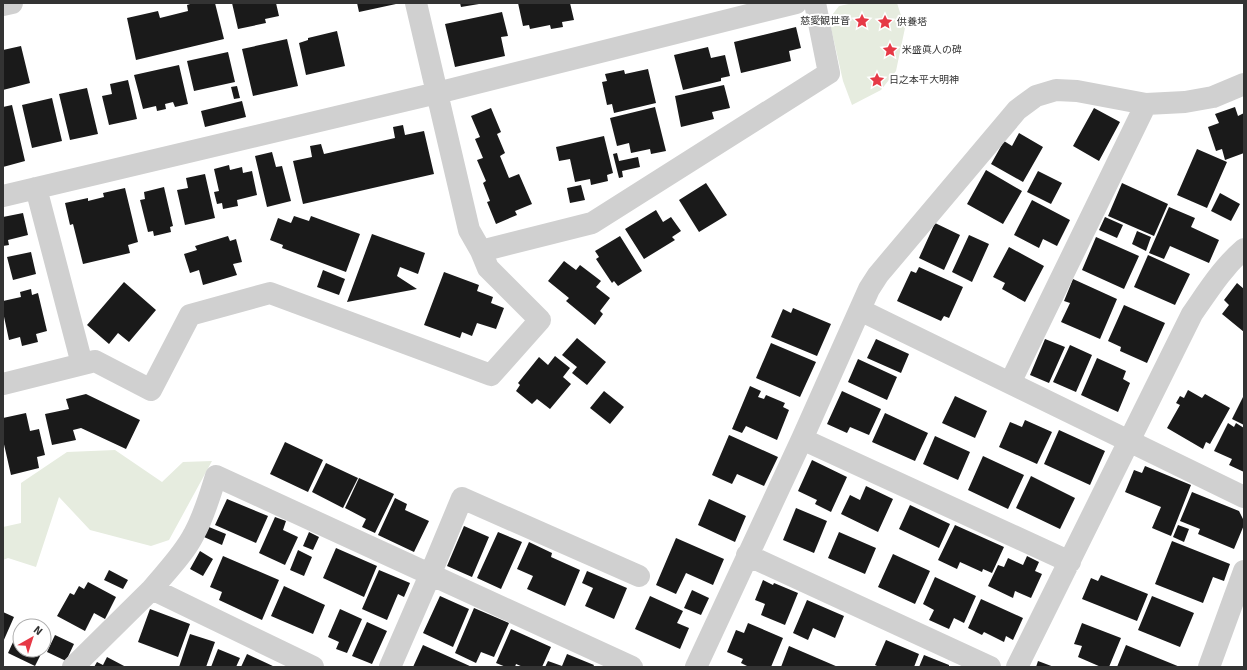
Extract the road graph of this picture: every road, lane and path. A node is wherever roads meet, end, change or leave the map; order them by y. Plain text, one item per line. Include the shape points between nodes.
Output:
1 (12, 3) edge
2 (416, 3) edge
3 (796, 3) edge
4 (815, 3) edge
5 (3, 5) edge
6 (1244, 84) edge
7 (437, 93) junction
8 (1146, 104) junction
9 (36, 188) junction
10 (3, 196) edge
11 (1244, 249) edge
12 (481, 251) junction
13 (860, 310) junction
14 (82, 364) junction
15 (1010, 383) junction
16 (3, 384) edge
17 (802, 439) junction
18 (1129, 441) junction
19 (1244, 497) edge
20 (748, 556) junction
21 (1070, 562) junction
22 (1244, 571) edge
23 (430, 575) junction
24 (639, 576) dead end
25 (152, 589) junction
26 (702, 665) edge
27 (73, 667) edge
28 (313, 667) edge
29 (390, 667) edge
30 (632, 667) edge
31 (990, 667) edge
32 (1017, 667) edge
33 (1209, 667) edge

1 - 5 street
2 - 7 street
3 - 7 street
4 - 12 street via 829,73 592,223
6 - 8 street via 1213,97 1185,102
7 - 9 street
7 - 12 street via 469,230
8 - 13 street via 1077,91 1056,90 1036,96 1017,110 878,275 868,289
8 - 15 street
9 - 10 street
9 - 14 street
11 - 18 street via 1233,258 1192,314
12 - 14 street via 488,268 540,320 491,375 270,293 190,315 152,390 95,361
13 - 15 street
13 - 17 street
14 - 16 street
15 - 18 street
17 - 20 street
17 - 21 street
18 - 19 street
18 - 21 street
20 - 26 street
20 - 31 street
21 - 32 street
22 - 33 street
23 - 24 street via 462,498
23 - 25 street via 216,476 194,535
23 - 29 street
23 - 30 street
25 - 27 street
25 - 28 street

